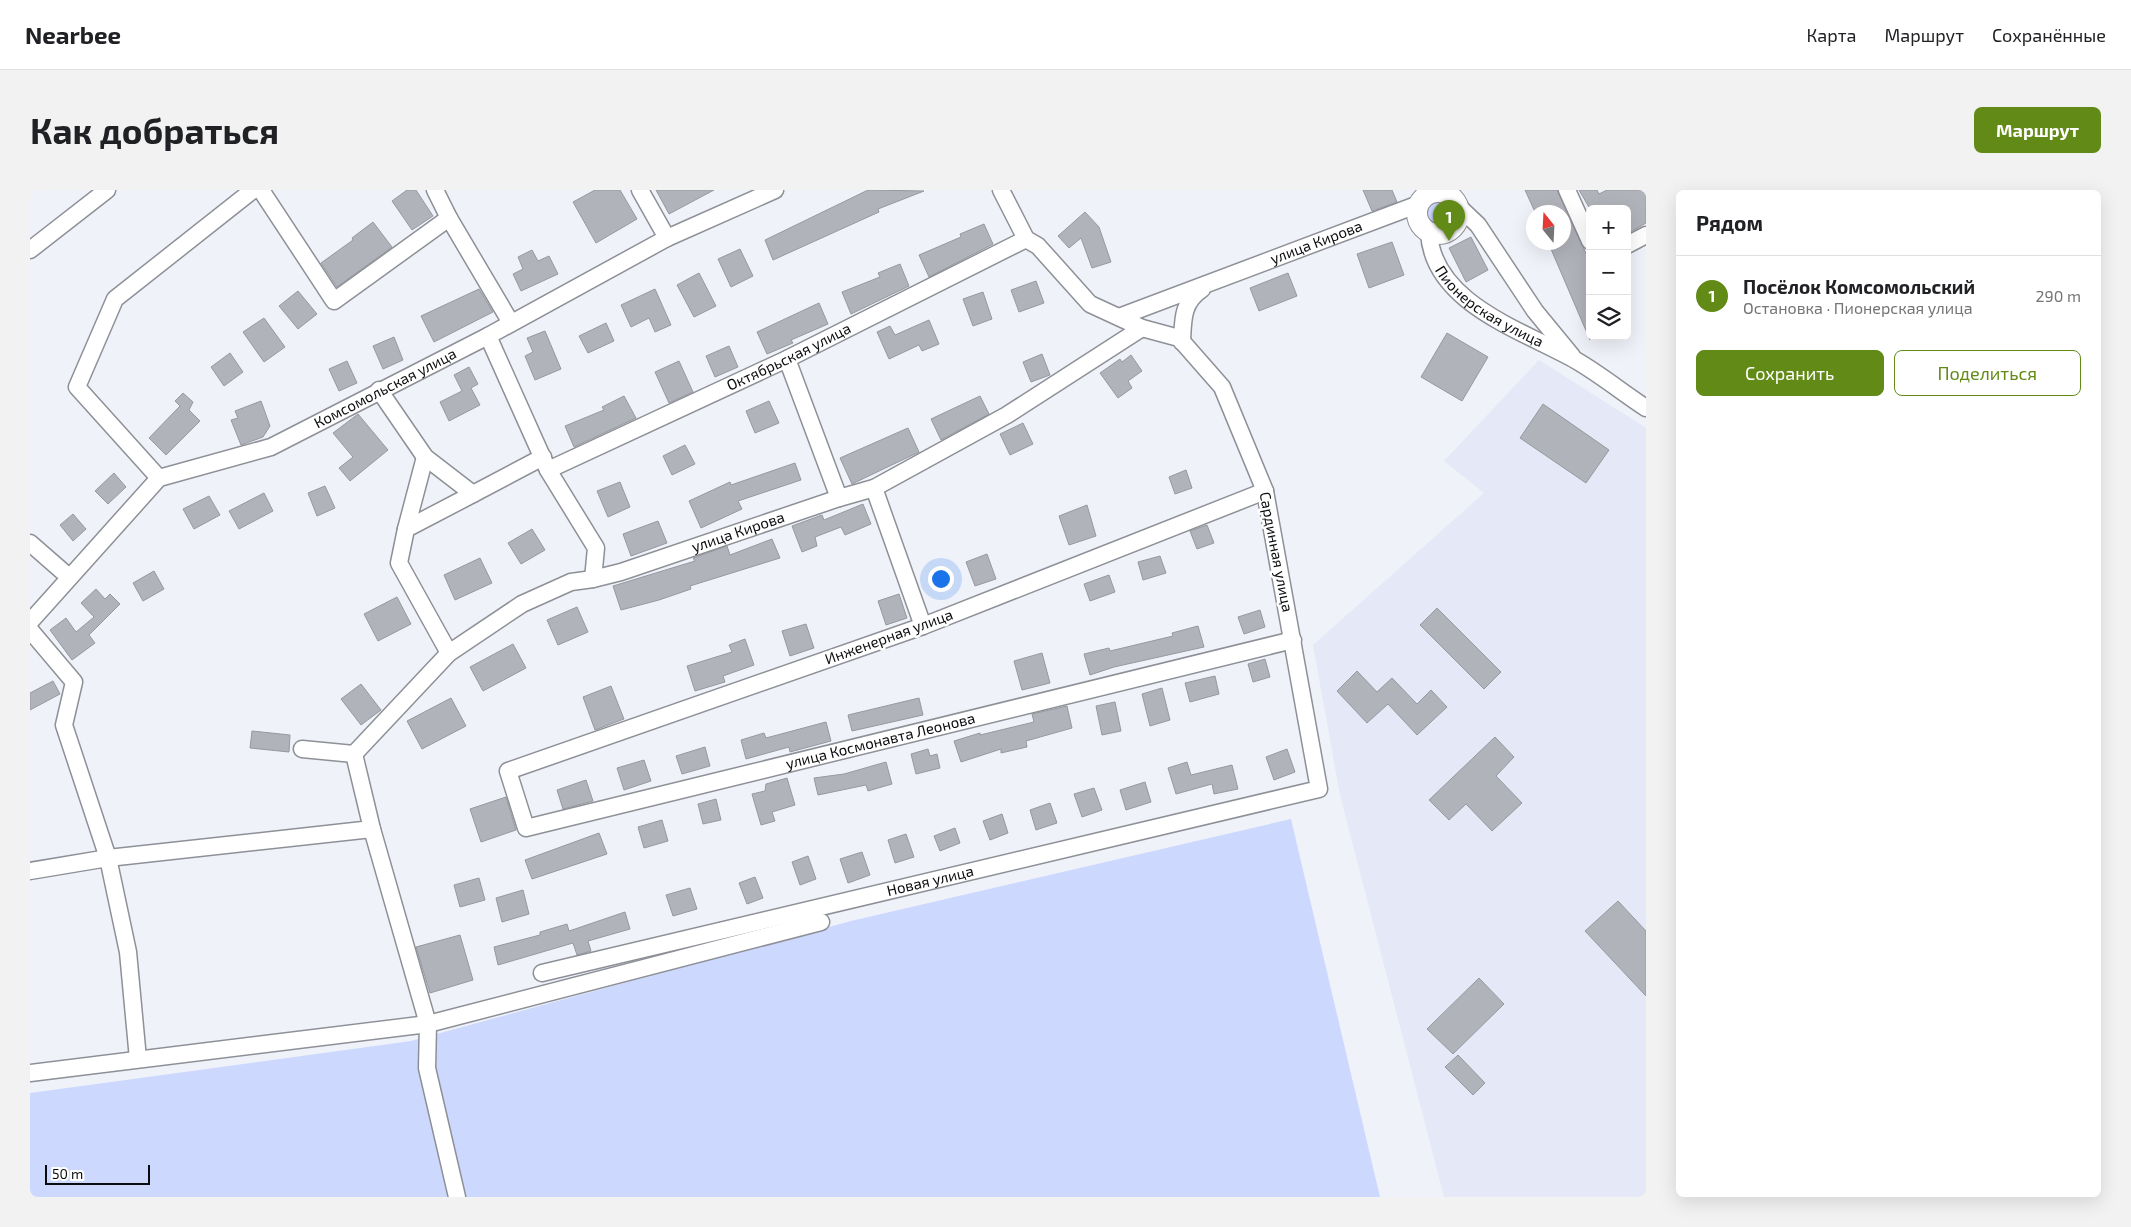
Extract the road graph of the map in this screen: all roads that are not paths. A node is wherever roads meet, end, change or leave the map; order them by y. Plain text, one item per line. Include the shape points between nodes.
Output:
1 (107, 190) edge
2 (253, 190) edge
3 (261, 190) edge
4 (434, 190) edge
5 (640, 190) edge
6 (775, 190) edge
7 (1001, 190) edge
8 (1567, 190) edge
9 (1439, 196) edge
10 (449, 218) junction
11 (1429, 232) junction
12 (1586, 232) edge
13 (1646, 235) edge
14 (667, 238) junction
15 (1026, 239) junction
16 (1631, 243) edge
17 (30, 250) edge
18 (1215, 282) junction
19 (1119, 317) junction
20 (511, 323) junction
21 (1142, 328) junction
22 (488, 336) junction
23 (1182, 342) junction
24 (787, 359) junction
25 (1577, 361) junction
26 (379, 390) junction
27 (1646, 408) edge
28 (425, 457) junction
29 (546, 463) junction
30 (159, 478) junction
31 (874, 488) junction
32 (1265, 492) junction
33 (472, 494) junction
34 (839, 498) junction
35 (406, 529) junction
36 (30, 543) edge
37 (69, 577) junction
38 (593, 579) junction
39 (30, 622) edge
40 (923, 626) junction
41 (30, 630) edge
42 (1293, 640) junction
43 (448, 653) junction
44 (302, 749) dead end
45 (354, 754) junction
46 (508, 771) joint
47 (1319, 790) joint
48 (372, 829) junction
49 (108, 858) junction
50 (30, 871) edge
51 (821, 922) dead end
52 (542, 973) dead end
53 (428, 1024) junction
54 (138, 1060) junction
55 (30, 1073) edge
56 (457, 1197) edge

1 - 17 street
2 - 30 street via 115,299 76,387
3 - 10 street via 334,301
4 - 10 street
5 - 14 street
6 - 14 street, Комсомольская улица
7 - 15 street, Сардинная улица
8 - 12 street
9 - 11 street, Пионерская улица via 1418,220
9 - 11 street via 1459,214 1452,229 1445,233
9 - 18 street, улица Кирова
9 - 25 street, Пионерская улица via 1478,225 1535,311
10 - 20 street
11 - 25 street, Пионерская улица via 1435,260 1450,285 1496,318
13 - 16 street
14 - 20 street, Комсомольская улица
15 - 19 street, Сардинная улица via 1038,246 1090,304
15 - 24 street, Октябрьская улица
18 - 19 street
18 - 23 street via 1191,296 1184,316
19 - 21 street, Сардинная улица
20 - 22 street, Комсомольская улица
21 - 23 street, Сардинная улица via 1179,338
21 - 31 street, улица Кирова via 1007,415
22 - 26 street, Комсомольская улица
22 - 29 street
23 - 32 street, Сардинная улица via 1222,387
24 - 29 street, Октябрьская улица
24 - 34 street
25 - 27 street, Пионерская улица
26 - 28 street
26 - 30 street, Комсомольская улица via 271,447
28 - 33 street
28 - 35 street
29 - 33 street, Октябрьская улица
29 - 38 street via 596,548
30 - 37 street
31 - 34 street, улица Кирова
31 - 40 street
32 - 40 street, Инженерная улица
32 - 42 street, Сардинная улица
33 - 35 street, Октябрьская улица
34 - 38 street, улица Кирова
35 - 43 street via 400,563
36 - 37 street
37 - 39 street
38 - 43 street, улица Кирова via 571,582 522,604
40 - 46 street, Инженерная улица
41 - 49 street via 74,682 64,725
42 - 46 street, улица Космонавта Леонова via 526,828
42 - 47 street, Сардинная улица
43 - 45 street, улица Кирова
44 - 45 street
45 - 48 street
47 - 52 street, Новая улица
48 - 49 street
48 - 53 street
49 - 50 street
49 - 54 street via 128,952
51 - 53 street
53 - 54 street
53 - 56 street via 427,1068
54 - 55 street

